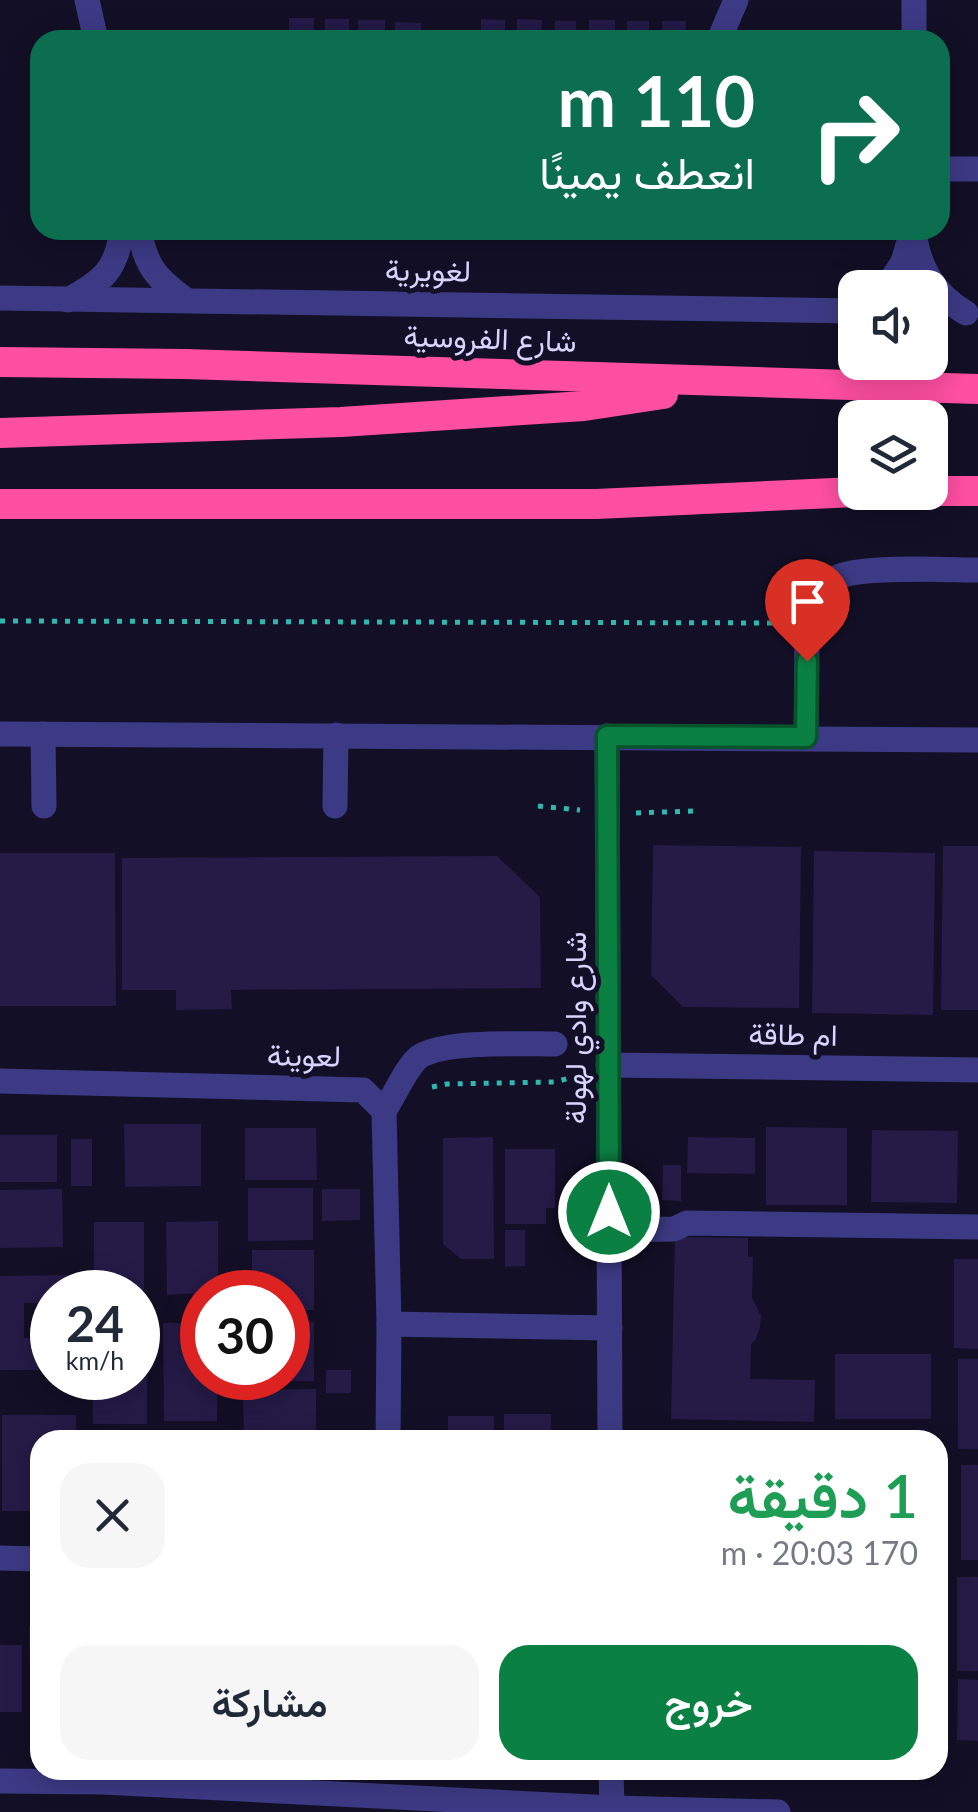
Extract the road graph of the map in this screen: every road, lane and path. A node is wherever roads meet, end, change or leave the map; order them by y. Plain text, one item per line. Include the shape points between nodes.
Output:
1 (88, 0) edge
2 (736, 0) edge
3 (914, 0) edge
4 (94, 30) edge
5 (723, 30) edge
6 (914, 30) edge
7 (950, 169) edge
8 (978, 169) edge
9 (120, 240) edge
10 (141, 240) edge
11 (910, 240) edge
12 (915, 240) edge
13 (898, 270) edge
14 (0, 298) edge
15 (68, 300) junction
16 (186, 300) junction
17 (838, 311) edge
18 (972, 313) edge
19 (0, 362) edge
20 (735, 383) junction
21 (978, 389) edge
22 (0, 433) edge
23 (948, 491) edge
24 (978, 491) edge
25 (838, 493) edge
26 (0, 504) edge
27 (71, 505) junction
28 (0, 515) edge
29 (978, 570) edge
30 (809, 614) junction
31 (0, 621) edge
32 (0, 734) edge
33 (43, 734) junction
34 (336, 736) junction
35 (607, 736) junction
36 (806, 737) junction
37 (978, 740) edge
38 (44, 806) dead end
39 (336, 806) dead end
40 (554, 1044) dead end
41 (608, 1066) junction
42 (978, 1070) edge
43 (0, 1082) edge
44 (430, 1087) dead end
45 (384, 1111) junction
46 (610, 1221) junction
47 (978, 1227) edge
48 (390, 1324) junction
49 (610, 1328) junction
50 (388, 1430) edge
51 (610, 1430) edge
52 (0, 1558) edge
53 (30, 1558) edge
54 (30, 1780) edge
55 (167, 1780) edge
56 (612, 1780) edge
57 (0, 1781) edge
58 (612, 1808) junction
59 (778, 1812) edge

1 - 4 street
2 - 5 street
3 - 6 street
7 - 8 street
9 - 15 street via 109,273
10 - 16 street via 152,271
11 - 13 street
12 - 18 street via 936,290
14 - 15 street, لغويرية
15 - 16 street, لغويرية
16 - 17 street, لغويرية
19 - 20 highway, شارع الفروسية
20 - 21 highway, شارع الفروسية
20 - 22 highway via 584,406
23 - 24 highway
25 - 27 highway via 596,504
26 - 27 highway
27 - 28 highway
29 - 30 street via 846,574 822,590
30 - 31 path
30 - 36 street
32 - 33 street
33 - 34 street
33 - 38 street
34 - 35 street
34 - 39 street
35 - 36 street
35 - 41 street, شارع وادي لهولة
36 - 37 street
40 - 45 street via 435,1050 416,1058
41 - 42 street, ام طاقة
41 - 44 path via 555,1082
41 - 46 street, شارع وادي لهولة
43 - 45 street, لعوينة via 364,1090
45 - 48 street
46 - 47 street via 674,1229 687,1223
46 - 49 street, شارع وادي لهولة
48 - 49 street
48 - 50 street
49 - 51 street, شارع وادي لهولة
52 - 53 street
54 - 57 street
55 - 58 street
56 - 58 street
58 - 59 street

